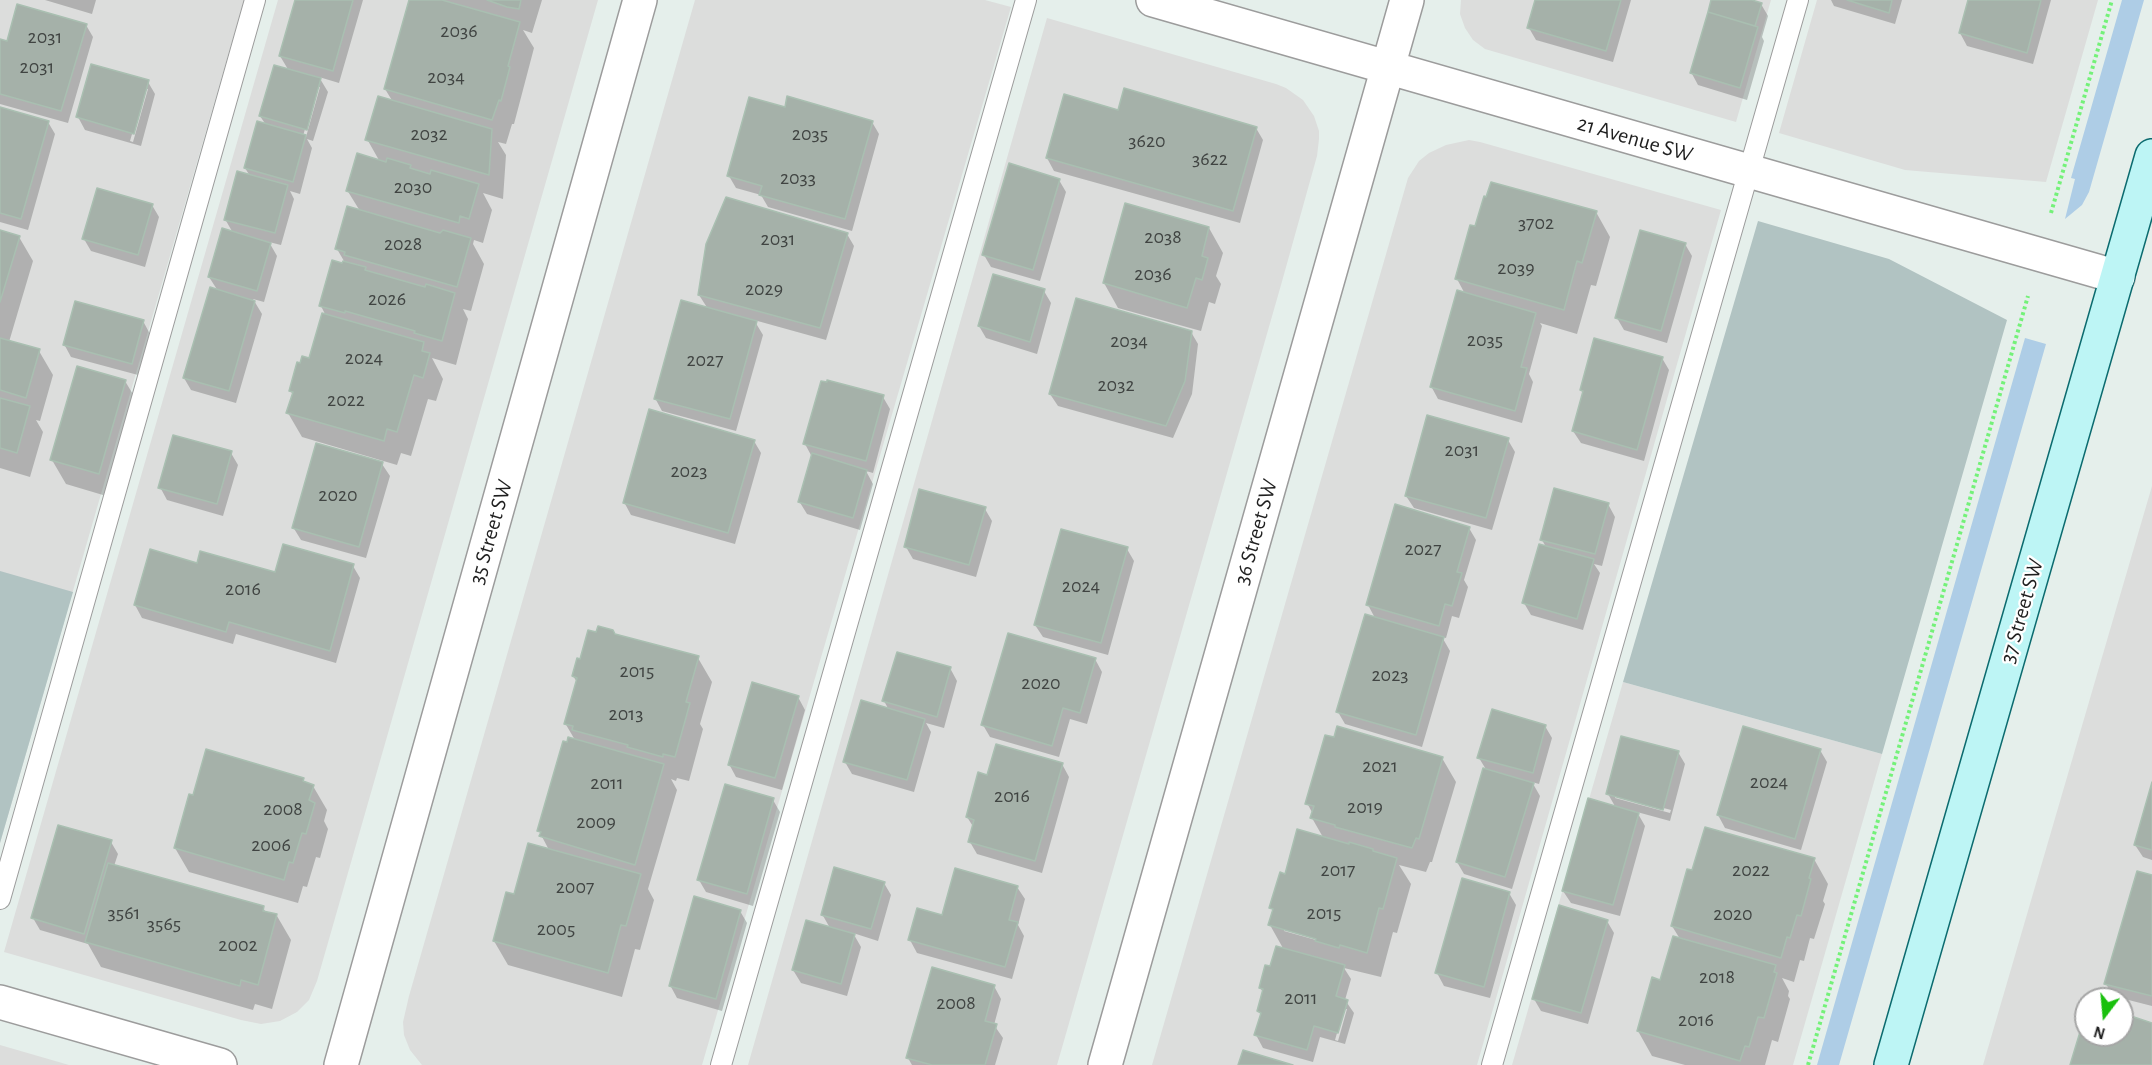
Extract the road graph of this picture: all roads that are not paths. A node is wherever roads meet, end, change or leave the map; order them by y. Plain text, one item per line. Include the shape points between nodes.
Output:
1 (255, 0) edge
2 (640, 0) edge
3 (1026, 0) edge
4 (1153, 0) edge
5 (1407, 0) edge
6 (1798, 0) edge
7 (1388, 68) junction
8 (2152, 156) edge
9 (1749, 172) junction
10 (2118, 277) junction
11 (0, 899) edge
12 (0, 1002) edge
13 (220, 1065) edge
14 (341, 1065) edge
15 (721, 1065) edge
16 (1105, 1065) edge
17 (1492, 1065) edge
18 (1891, 1065) edge

1 - 11 lane
2 - 14 street, 35 Street SW
3 - 15 lane
4 - 7 street, 21 Avenue SW
5 - 7 street, 36 Street SW
6 - 9 lane
7 - 9 street, 21 Avenue SW
7 - 16 street, 36 Street SW
8 - 10 main road, 37 Street SW
9 - 10 street, 21 Avenue SW
9 - 17 lane
10 - 18 main road, 37 Street SW
12 - 13 street

